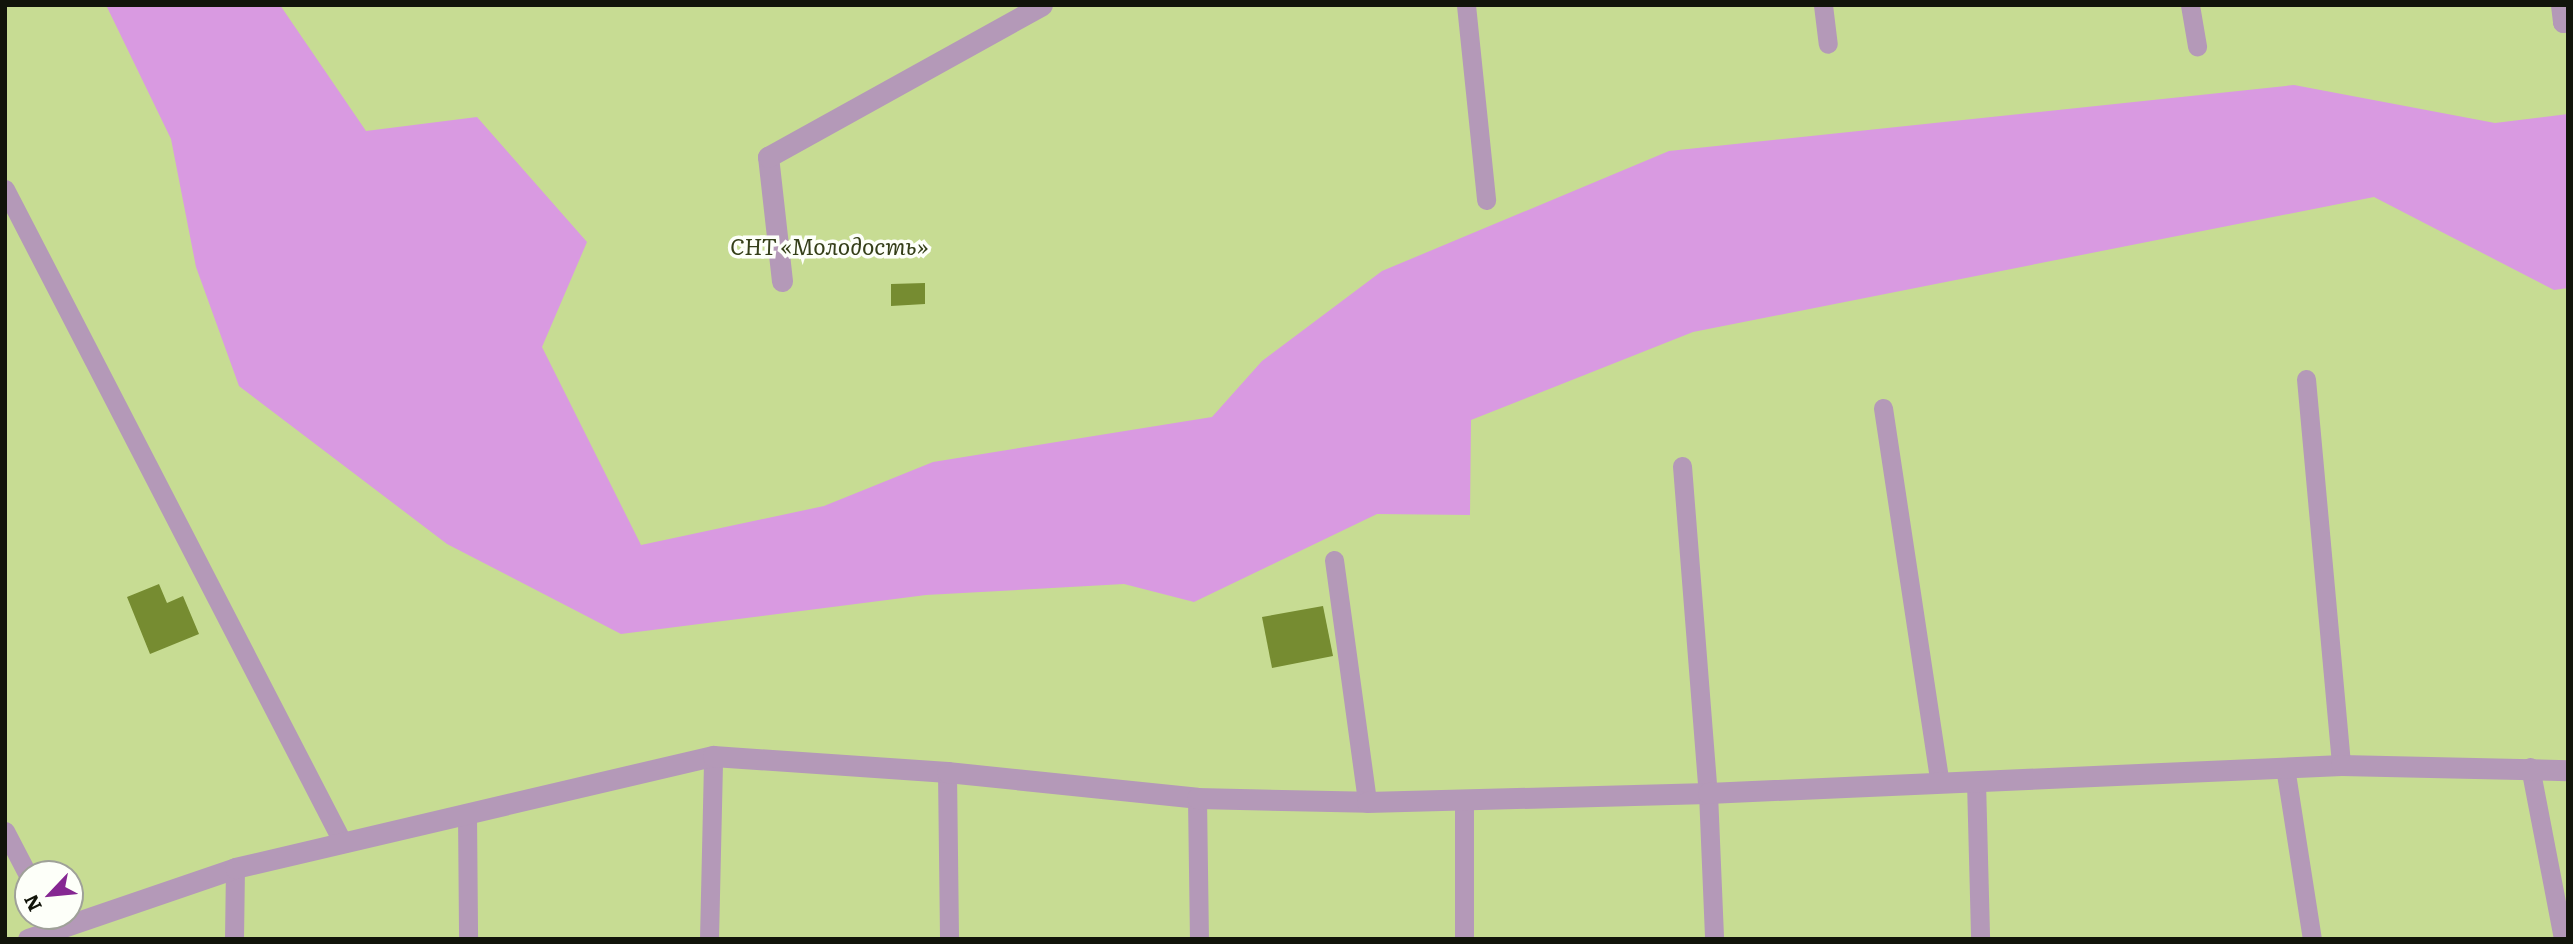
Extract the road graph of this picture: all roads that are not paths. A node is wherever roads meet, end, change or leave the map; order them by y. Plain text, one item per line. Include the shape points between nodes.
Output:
1 (1042, 5) edge
2 (1466, 5) edge
3 (1823, 5) edge
4 (2190, 5) edge
5 (2561, 5) edge
6 (2568, 21) edge
7 (1828, 44) dead end
8 (2197, 46) dead end
9 (5, 189) edge
10 (1486, 200) dead end
11 (782, 281) dead end
12 (2306, 379) dead end
13 (1883, 408) dead end
14 (1682, 466) dead end
15 (1334, 560) dead end
16 (713, 757) junction
17 (2341, 765) junction
18 (2530, 766) junction
19 (2285, 767) junction
20 (2568, 769) edge
21 (947, 772) junction
22 (1976, 781) junction
23 (1940, 783) junction
24 (1708, 793) junction
25 (1196, 798) junction
26 (1464, 800) junction
27 (1367, 802) junction
28 (467, 814) junction
29 (5, 831) edge
30 (344, 843) junction
31 (20, 860) edge
32 (235, 868) junction
33 (84, 917) edge
34 (48, 930) edge
35 (28, 939) edge
36 (234, 939) edge
37 (468, 939) edge
38 (709, 939) edge
39 (949, 939) edge
40 (1199, 939) edge
41 (1464, 939) edge
42 (1714, 939) edge
43 (1980, 939) edge
44 (2312, 939) edge
45 (2563, 939) edge

1 - 11 street via 768,156
2 - 10 lane
3 - 7 lane
4 - 8 lane
5 - 6 street via 2563,22
9 - 30 lane
12 - 17 lane
13 - 23 lane
14 - 24 lane
15 - 27 lane
16 - 21 street
16 - 28 street
16 - 38 lane
17 - 18 street
17 - 19 street
18 - 20 street
18 - 45 lane
19 - 22 street
19 - 44 lane
21 - 25 street
21 - 39 lane
22 - 23 street
22 - 43 lane
23 - 24 street
24 - 26 street
24 - 42 lane
25 - 27 street
25 - 40 lane
26 - 27 street
26 - 41 lane
28 - 30 street
28 - 37 lane
29 - 31 lane
30 - 32 street
32 - 33 street
32 - 36 lane
34 - 35 street

